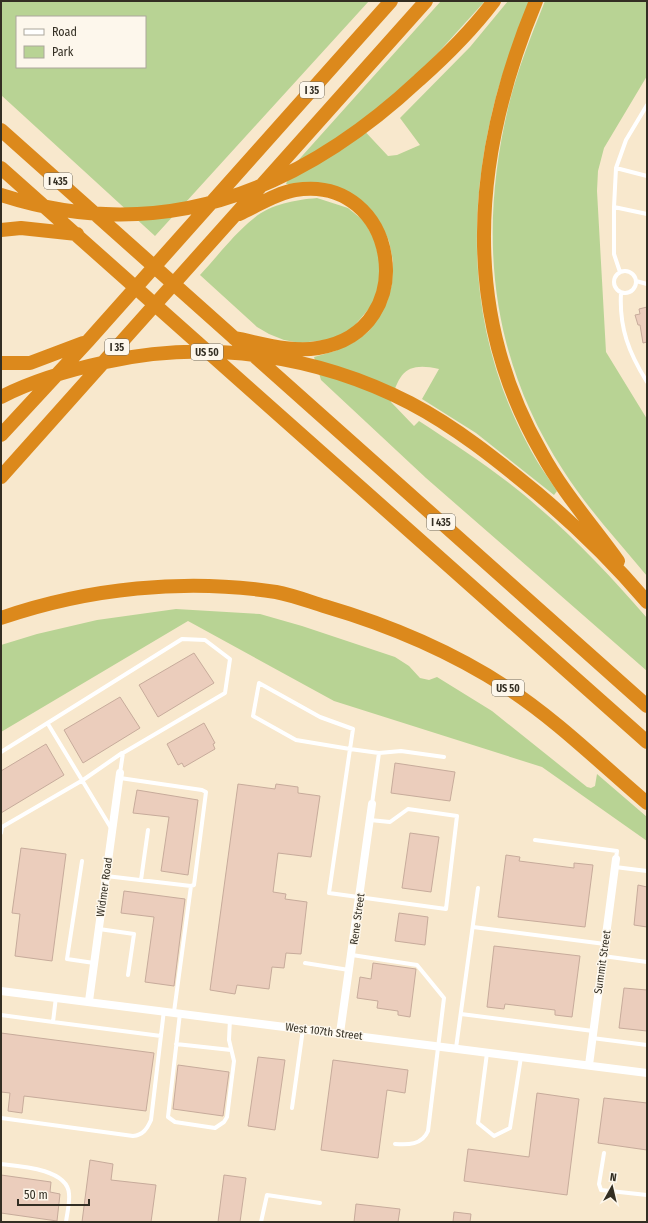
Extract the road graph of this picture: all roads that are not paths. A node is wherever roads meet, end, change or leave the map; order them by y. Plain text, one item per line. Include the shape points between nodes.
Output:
1 (391, 1) edge
2 (426, 1) edge
3 (494, 1) edge
4 (536, 1) edge
5 (647, 105) edge
6 (1, 130) edge
7 (1, 168) edge
8 (616, 168) junction
9 (647, 176) edge
10 (1, 196) edge
11 (614, 207) junction
12 (647, 214) edge
13 (232, 218) junction
14 (1, 230) edge
15 (77, 234) junction
16 (620, 272) junction
17 (636, 282) junction
18 (647, 284) edge
19 (621, 293) junction
20 (234, 338) junction
21 (88, 341) junction
22 (1, 362) edge
23 (647, 382) edge
24 (1, 397) edge
25 (1, 435) edge
26 (1, 477) edge
27 (644, 599) edge
28 (1, 618) edge
29 (647, 706) edge
30 (48, 724) junction
31 (647, 742) edge
32 (350, 749) junction
33 (1, 752) edge
34 (123, 753) junction
35 (379, 753) junction
36 (444, 757) dead end
37 (119, 776) junction
38 (83, 780) junction
39 (647, 803) edge
40 (372, 804) joint
41 (370, 820) junction
42 (112, 830) junction
43 (148, 830) dead end
44 (1, 833) edge
45 (535, 840) dead end
46 (82, 862) dead end
47 (616, 863) junction
48 (647, 872) edge
49 (106, 876) junction
50 (141, 880) junction
51 (191, 886) junction
52 (478, 888) dead end
53 (360, 897) junction
54 (473, 927) junction
55 (99, 928) junction
56 (605, 944) junction
57 (352, 955) junction
58 (603, 956) junction
59 (647, 962) edge
60 (94, 963) junction
61 (305, 963) dead end
62 (350, 970) junction
63 (128, 975) dead end
64 (1, 991) edge
65 (56, 996) junction
66 (89, 1001) junction
67 (164, 1010) junction
68 (177, 1012) junction
69 (461, 1014) junction
70 (1, 1015) edge
71 (230, 1019) junction
72 (53, 1022) junction
73 (303, 1028) junction
74 (340, 1033) junction
75 (593, 1034) junction
76 (161, 1036) junction
77 (176, 1044) junction
78 (647, 1045) edge
79 (440, 1046) junction
80 (456, 1048) junction
81 (231, 1050) junction
82 (488, 1052) junction
83 (521, 1056) junction
84 (589, 1065) junction
85 (647, 1073) edge
86 (292, 1108) dead end
87 (1, 1118) edge
88 (394, 1144) dead end
89 (604, 1153) dead end
90 (1, 1164) edge
91 (647, 1195) edge
92 (320, 1203) dead end
93 (66, 1222) edge
94 (262, 1222) edge

1 - 21 highway, I 35
2 - 13 highway, I 35
3 - 10 highway via 466,34 396,102 350,138 299,170 251,190 204,204 160,212 110,214 56,209
4 - 27 highway via 503,98 486,177 483,251 492,325 512,391 541,453
5 - 8 lane via 626,140
6 - 20 highway, I 435
7 - 15 highway, I 435
8 - 9 lane
8 - 11 lane
11 - 12 lane
11 - 16 lane via 614,254
13 - 20 highway via 285,192 311,189 336,194 355,204 372,221 383,244 387,267 385,289 377,310 359,331 338,343 296,349
13 - 26 highway, I 35
14 - 15 highway via 22,228
15 - 31 highway, I 435
16 - 17 lane via 631,274
16 - 19 lane via 614,284
17 - 18 lane
17 - 19 lane via 632,291
19 - 23 lane via 620,315 633,359
20 - 29 highway, I 435
21 - 22 highway via 30,363
21 - 25 highway, I 35
24 - 27 highway, US 50 via 43,379 81,367 148,354 196,351 266,356 303,363 360,381 411,404 471,441 515,474 581,533
28 - 39 highway, US 50 via 55,603 142,588 200,585 279,593 379,623 408,634 458,659 532,705
30 - 33 lane
30 - 34 lane via 182,639 205,640 230,659 225,693
30 - 38 lane
32 - 32 lane via 353,729 320,717 259,683 253,716 296,740
32 - 35 lane
32 - 53 lane via 329,894
34 - 37 lane
34 - 38 lane
35 - 36 lane via 401,751
35 - 40 lane
37 - 42 street, Widmer Road
37 - 51 lane via 206,792 194,885
38 - 42 lane
38 - 44 lane via 2,827
40 - 41 street, Rene Street
41 - 53 street, Rene Street
41 - 53 lane via 390,822 408,809 457,816 446,909
42 - 49 street, Widmer Road
43 - 50 lane
45 - 47 lane via 617,851
46 - 60 lane via 67,959
47 - 48 lane
47 - 56 street, Summit Street
49 - 50 lane
49 - 55 street, Widmer Road
50 - 51 lane
51 - 68 lane
52 - 54 lane
53 - 57 street, Rene Street
54 - 56 lane
54 - 69 lane
55 - 60 street, Widmer Road
55 - 63 lane via 134,934
56 - 58 street, Summit Street
57 - 62 street, Rene Street
57 - 79 lane via 417,965 444,998 439,1033
58 - 59 lane
58 - 75 street, Summit Street
60 - 66 street, Widmer Road
61 - 62 lane
62 - 74 street, Rene Street
64 - 65 street, West 107th Street
65 - 66 street, West 107th Street
65 - 72 lane
66 - 67 street, West 107th Street
67 - 68 street, West 107th Street
67 - 76 lane
68 - 71 street, West 107th Street
68 - 77 lane
69 - 75 lane
69 - 80 lane
70 - 72 lane
71 - 73 street, West 107th Street
71 - 81 lane
72 - 76 lane
73 - 74 street, West 107th Street
73 - 86 lane
74 - 79 street, West 107th Street
75 - 78 lane
75 - 84 street, Summit Street
76 - 87 lane via 151,1120 148,1127 139,1135
77 - 81 lane
77 - 81 lane via 168,1117 174,1122 215,1128 227,1117 234,1061
79 - 80 street, West 107th Street
79 - 88 lane via 426,1136 409,1145
80 - 82 street, West 107th Street
82 - 83 street, West 107th Street
82 - 83 lane via 478,1123 494,1136 510,1128
83 - 84 street, West 107th Street
84 - 85 street, West 107th Street
89 - 91 lane via 599,1184 601,1190
90 - 93 lane via 41,1170 58,1176 65,1183 69,1193
92 - 94 lane via 267,1195

